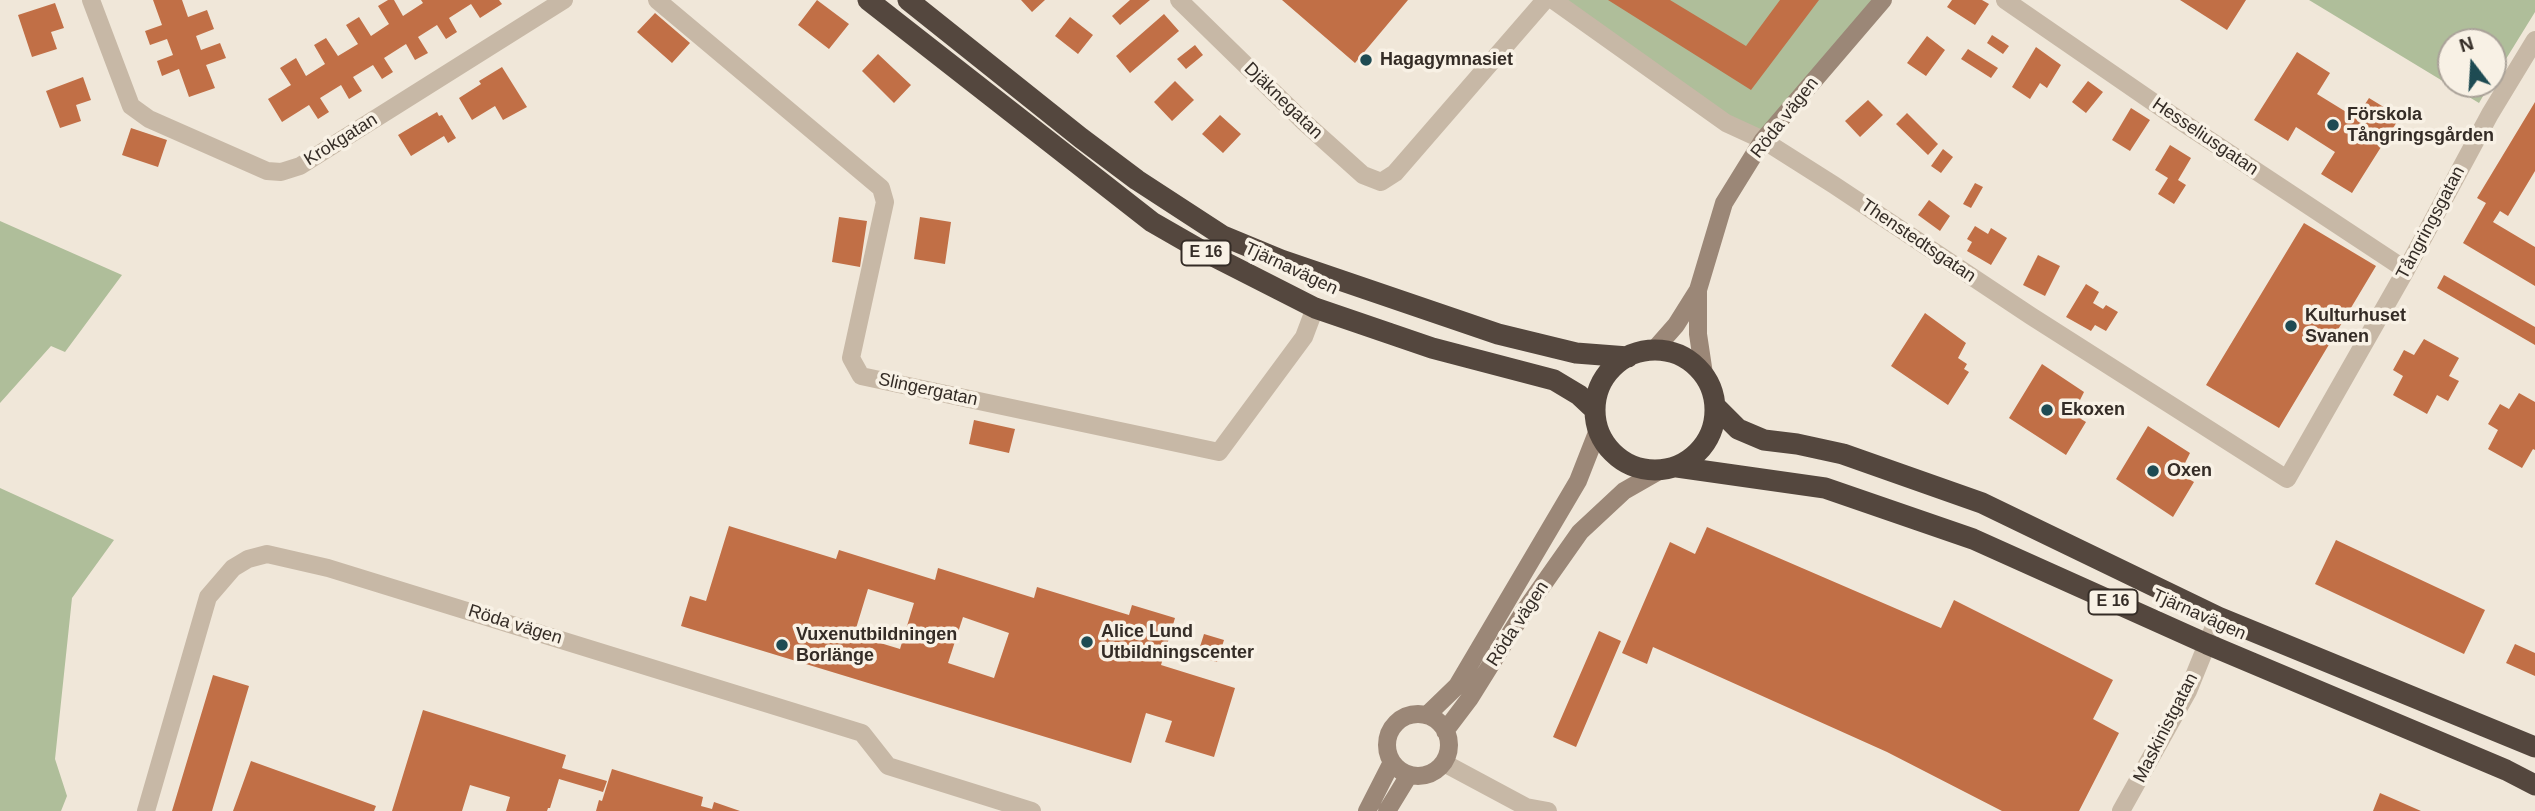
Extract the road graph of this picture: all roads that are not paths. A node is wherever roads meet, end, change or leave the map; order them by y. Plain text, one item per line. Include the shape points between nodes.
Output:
1 (91, 0) edge
2 (564, 0) edge
3 (657, 0) edge
4 (867, 0) edge
5 (908, 0) edge
6 (1179, 0) edge
7 (1545, 0) edge
8 (1553, 0) edge
9 (1883, 0) edge
10 (2005, 0) edge
11 (2535, 40) edge
12 (1763, 140) junction
13 (2406, 270) junction
14 (1698, 290) junction
15 (1315, 308) junction
16 (1654, 350) junction
17 (1628, 357) junction
18 (1704, 374) junction
19 (1716, 407) junction
20 (1597, 420) junction
21 (1668, 469) junction
22 (2287, 479) joint
23 (2218, 617) junction
24 (2207, 644) junction
25 (1427, 715) junction
26 (1445, 731) junction
27 (2535, 747) edge
28 (1392, 762) junction
29 (1444, 763) junction
30 (1409, 775) junction
31 (2535, 785) edge
32 (146, 811) edge
33 (1032, 811) edge
34 (1367, 811) edge
35 (1387, 811) edge
36 (1548, 811) edge
37 (2121, 811) edge

1 - 2 street, Krokgatan via 131,106 149,119 267,171 281,172 300,166
3 - 15 street, Slingergatan via 881,188 885,202 851,358 861,376 1219,452 1304,337
4 - 15 highway, Tjärnavägen / E 16 via 1152,222
5 - 17 highway, Tjärnavägen / E 16 via 1090,145 1223,236 1498,334 1576,353
6 - 7 street, Djäknegatan via 1304,122 1363,175 1381,182 1395,173
8 - 12 street, Thenstedtsgatan via 1726,123
9 - 12 street, Röda vägen
10 - 13 street, Hesseliusgatan
11 - 13 street, Tångringsgatan
12 - 14 street, Röda vägen via 1724,203
12 - 22 street, Thenstedtsgatan
13 - 22 street, Tångringsgatan
14 - 16 street, Röda vägen
14 - 18 street, Röda vägen
15 - 20 highway, Tjärnavägen / E 16 via 1433,348 1554,380 1579,395
16 - 17 highway
16 - 18 highway via 1690,360
17 - 20 highway via 1604,379 1596,399
18 - 19 highway
19 - 21 highway via 1715,423 1702,450
19 - 23 highway, Tjärnavägen / E 16 via 1732,424 1755,436 1843,454 1982,503
20 - 21 highway via 1612,452 1622,461 1634,467
20 - 25 street, Röda vägen via 1578,481 1457,686
21 - 24 highway, Tjärnavägen / E 16 via 1825,488 1972,539
21 - 26 street, Röda vägen via 1623,491 1580,532
23 - 24 street, Maskinistgatan
23 - 27 highway, Tjärnavägen / E 16
24 - 31 highway, Tjärnavägen / E 16
24 - 37 street, Maskinistgatan via 2188,691
25 - 26 street
25 - 28 street via 1408,716 1393,727 1387,744
26 - 29 street via 1449,747
28 - 30 street
28 - 34 street
29 - 30 street via 1428,775
29 - 36 street via 1526,807
30 - 35 street
32 - 33 street, Röda vägen via 208,597 233,568 267,554 328,568 862,733 887,766

